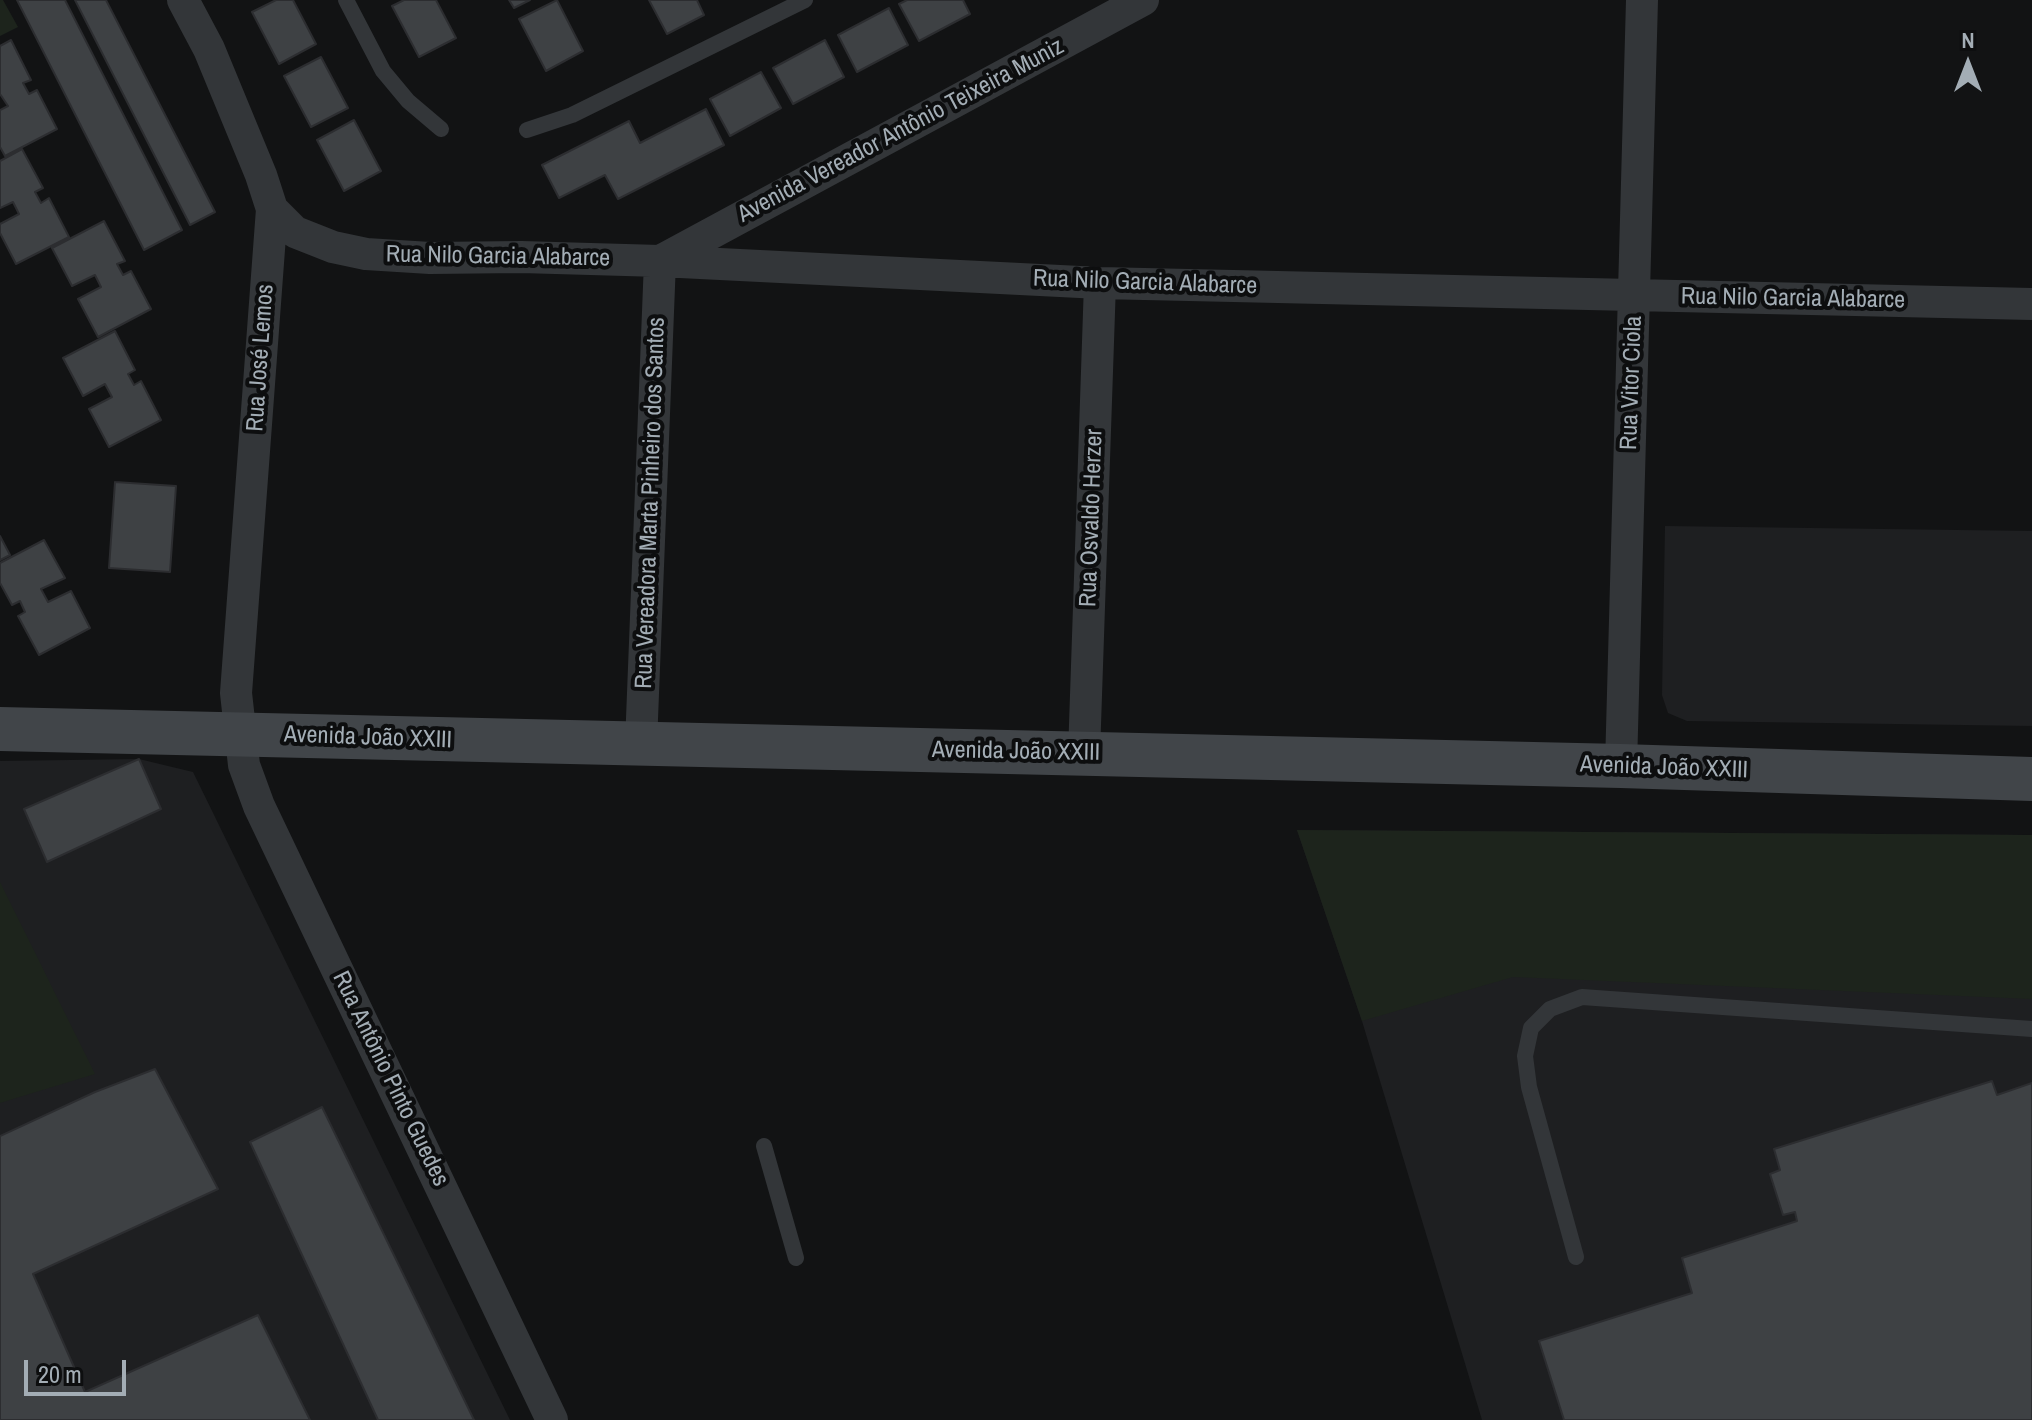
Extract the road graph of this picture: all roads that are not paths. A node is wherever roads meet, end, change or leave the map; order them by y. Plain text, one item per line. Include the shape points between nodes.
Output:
1 (183, 0) edge
2 (346, 0) edge
3 (805, 0) edge
4 (1143, 0) edge
5 (1642, 0) edge
6 (441, 129) dead end
7 (527, 130) dead end
8 (272, 209) junction
9 (660, 261) junction
10 (1100, 283) junction
11 (1635, 295) junction
12 (2032, 304) edge
13 (0, 729) edge
14 (240, 735) junction
15 (641, 744) junction
16 (1084, 754) junction
17 (1621, 766) junction
18 (2032, 779) edge
19 (2032, 1029) edge
20 (764, 1146) dead end
21 (1576, 1257) dead end
22 (796, 1258) dead end
23 (552, 1420) edge

1 - 8 street, Rua José Lemos via 209,49
2 - 6 lane via 383,71
3 - 7 lane via 572,115
4 - 9 street, Avenida Vereador Antônio Teixeira Muniz
5 - 11 street, Rua Vitor Ciola
8 - 9 street, Rua Nilo Garcia Alabarce via 295,232 366,254
8 - 14 street, Rua José Lemos via 236,693
9 - 10 street, Rua Nilo Garcia Alabarce
9 - 15 street, Rua Vereadora Marta Pinheiro dos Santos
10 - 11 street, Rua Nilo Garcia Alabarce
10 - 16 street, Rua Osvaldo Herzer
11 - 12 street, Rua Nilo Garcia Alabarce
11 - 17 street, Rua Vitor Ciola
13 - 14 main road, Avenida João XXIII
14 - 15 main road, Avenida João XXIII
14 - 23 street, Rua Antônio Pinto Guedes via 259,806
15 - 16 main road, Avenida João XXIII
16 - 17 main road, Avenida João XXIII
17 - 18 main road, Avenida João XXIII
19 - 21 lane via 1582,997 1550,1009 1531,1028 1525,1056
20 - 22 lane

